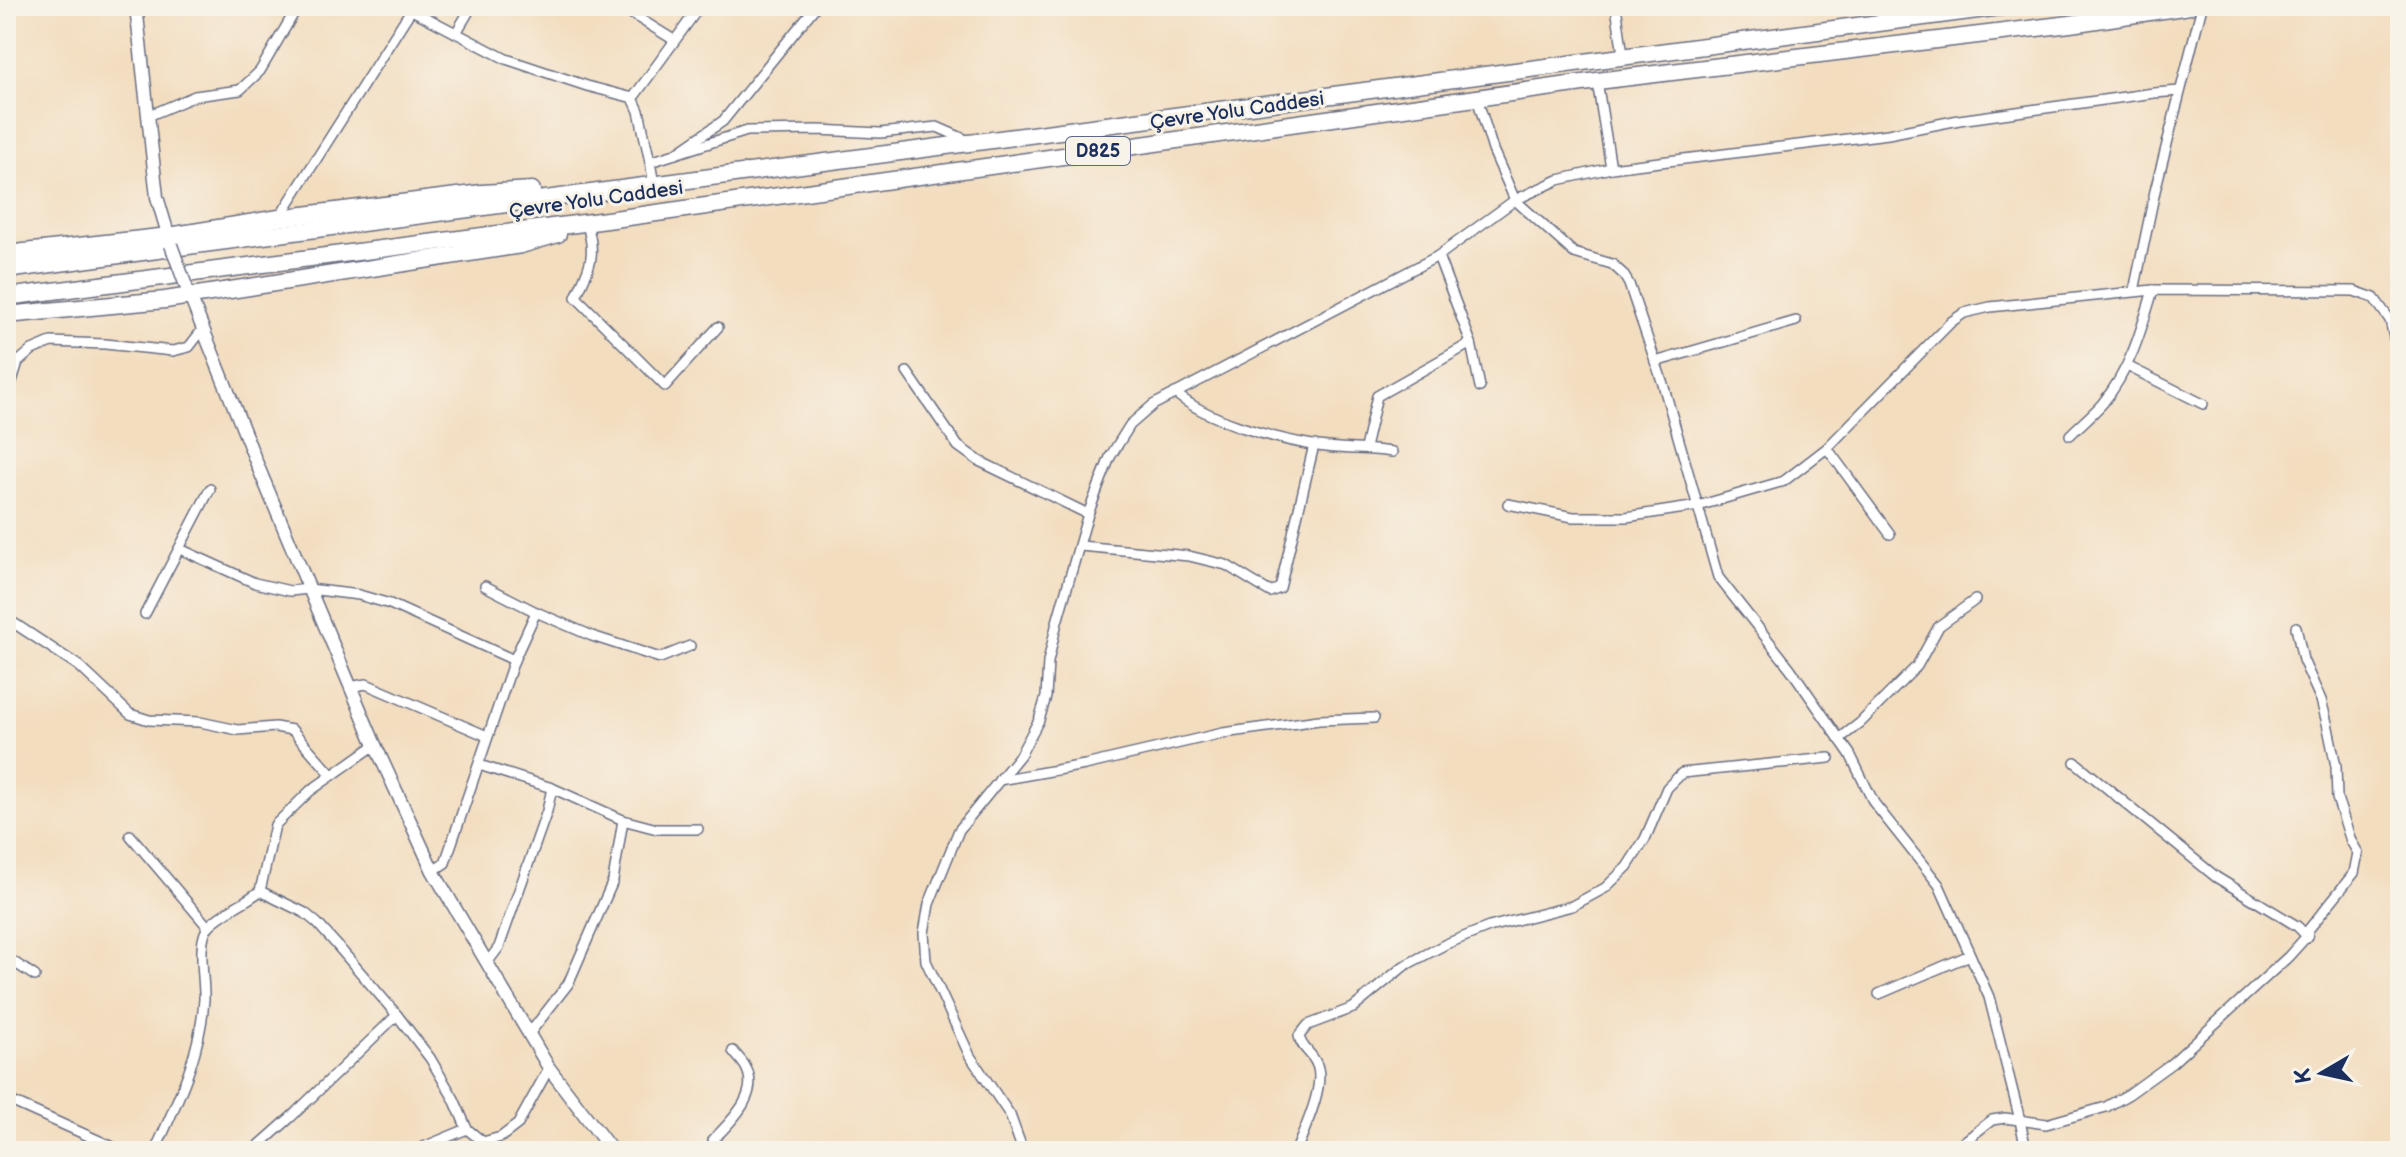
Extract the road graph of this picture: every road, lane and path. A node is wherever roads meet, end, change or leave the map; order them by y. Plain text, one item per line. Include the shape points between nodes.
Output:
1 (136, 6) edge
2 (298, 6) edge
3 (472, 6) edge
4 (619, 6) edge
5 (700, 6) edge
6 (816, 6) edge
7 (1616, 6) edge
8 (2008, 6) edge
9 (2189, 6) edge
10 (2202, 6) edge
11 (408, 8) edge
12 (456, 33) junction
13 (674, 40) junction
14 (1623, 55) junction
15 (1597, 81) junction
16 (2180, 91) junction
17 (633, 98) junction
18 (1477, 98) junction
19 (148, 116) junction
20 (974, 144) junction
21 (675, 154) junction
22 (650, 162) junction
23 (1611, 168) junction
24 (654, 184) junction
25 (1515, 200) junction
26 (279, 218) junction
27 (607, 220) junction
28 (587, 225) junction
29 (170, 240) junction
30 (6, 254) edge
31 (1438, 256) junction
32 (6, 270) edge
33 (188, 290) junction
34 (2153, 290) junction
35 (2134, 291) junction
36 (6, 297) edge
37 (6, 315) edge
38 (1796, 321) dead end
39 (718, 327) dead end
40 (203, 329) junction
41 (1471, 343) junction
42 (1655, 362) junction
43 (2400, 364) edge
44 (2127, 366) junction
45 (907, 372) dead end
46 (1480, 387) dead end
47 (1175, 393) junction
48 (6, 400) edge
49 (2203, 404) dead end
50 (2070, 435) dead end
51 (1314, 445) junction
52 (1365, 448) junction
53 (1827, 448) junction
54 (1392, 452) dead end
55 (210, 489) dead end
56 (1508, 504) dead end
57 (1698, 506) junction
58 (1088, 514) junction
59 (1890, 534) dead end
60 (1080, 546) junction
61 (180, 549) junction
62 (485, 586) dead end
63 (309, 589) junction
64 (1975, 600) dead end
65 (536, 612) junction
66 (145, 614) dead end
67 (6, 618) edge
68 (2296, 627) dead end
69 (690, 646) dead end
70 (514, 660) junction
71 (350, 687) junction
72 (1374, 718) dead end
73 (487, 736) junction
74 (1839, 739) junction
75 (375, 745) junction
76 (1829, 758) dead end
77 (2075, 762) dead end
78 (479, 765) junction
79 (332, 775) junction
80 (999, 780) junction
81 (552, 788) junction
82 (623, 820) junction
83 (698, 829) dead end
84 (130, 835) dead end
85 (433, 871) junction
86 (260, 891) junction
87 (208, 927) junction
88 (2307, 936) junction
89 (1970, 955) junction
90 (6, 957) edge
91 (487, 963) junction
92 (35, 976) dead end
93 (1879, 994) dead end
94 (397, 1015) junction
95 (529, 1034) junction
96 (733, 1051) dead end
97 (549, 1068) junction
98 (6, 1099) edge
99 (2020, 1120) junction
100 (467, 1129) junction
101 (122, 1151) edge
102 (155, 1151) edge
103 (244, 1151) edge
104 (414, 1151) edge
105 (612, 1151) edge
106 (718, 1151) edge
107 (1023, 1151) edge
108 (1296, 1151) edge
109 (1952, 1151) edge
110 (2026, 1151) edge

1 - 19 street
2 - 19 street via 260,71 240,90 195,96
3 - 12 street
4 - 13 street
5 - 13 street
6 - 21 street via 723,121
7 - 14 street
8 - 14 highway, Çevre Yolu Caddesi / D825
9 - 15 highway, Çevre Yolu Caddesi / D825
10 - 16 street
11 - 12 street
11 - 26 street
12 - 17 street via 506,59
13 - 17 street
14 - 20 highway, Çevre Yolu Caddesi / D825
15 - 18 highway, Çevre Yolu Caddesi / D825
15 - 23 street
16 - 23 street
16 - 35 street
17 - 22 street
18 - 25 street
18 - 27 highway, Çevre Yolu Caddesi / D825
19 - 29 street via 157,197
20 - 21 street via 937,127 880,133 747,131
20 - 24 highway, Çevre Yolu Caddesi / D825
21 - 22 street
22 - 24 street
23 - 25 street via 1558,180
24 - 26 highway via 482,193
24 - 32 highway, Çevre Yolu Caddesi / D825
25 - 31 street
25 - 42 street via 1574,253 1612,264 1623,274
26 - 29 highway
27 - 28 highway
27 - 36 highway, Çevre Yolu Caddesi / D825
28 - 33 highway via 521,245
28 - 39 street via 592,262 576,297 665,386
29 - 30 highway
29 - 33 street, bridge
31 - 41 street
31 - 47 street
33 - 37 highway
33 - 40 street
34 - 35 street
34 - 43 street via 2354,291 2374,298 2390,320
34 - 44 street
35 - 53 street via 1964,313
38 - 42 street
40 - 48 street via 189,347 173,351 51,342 18,362
40 - 63 street
41 - 46 street
41 - 52 street via 1377,396
42 - 57 street
44 - 49 street
44 - 50 street via 2102,404
45 - 58 street via 958,446
47 - 51 street via 1231,424
47 - 58 street via 1130,425 1110,457
51 - 52 street
51 - 60 street via 1280,588 1270,592 1226,565 1201,559
52 - 54 street
53 - 57 street via 1784,481
53 - 59 street
55 - 61 street
56 - 57 street via 1573,517 1626,517
57 - 74 street via 1718,577
58 - 60 street
60 - 80 street via 1057,622 1039,720
61 - 63 street via 255,583 290,591
61 - 66 street
62 - 65 street
63 - 70 street via 390,604
63 - 71 street
64 - 74 street via 1939,626 1917,666
65 - 69 street via 660,658
65 - 70 street
67 - 79 street via 79,666 136,717 238,730 292,730
68 - 88 street via 2327,723 2337,798 2358,853 2354,873
70 - 73 street
71 - 73 street via 366,684
71 - 75 street
72 - 80 street via 1223,733
73 - 78 street
74 - 89 street via 1874,803 1939,885
75 - 79 street
75 - 85 street
76 - 108 street via 1682,773 1667,788 1627,867 1605,888 1572,906 1446,944 1404,966 1353,1008 1308,1025 1299,1036 1317,1064 1319,1078
77 - 88 street via 2216,877
78 - 81 street
78 - 85 street via 445,863
79 - 86 street via 275,825
80 - 107 street via 959,830 929,904 924,933 926,961 970,1056 1010,1115
81 - 82 street
81 - 91 street via 499,947
82 - 83 street via 657,829
82 - 95 street via 613,881 568,984
84 - 87 street
85 - 91 street
86 - 87 street
86 - 94 street via 317,923
87 - 102 street via 202,942 200,1033 190,1071
88 - 99 street via 2172,1063 2129,1094 2106,1107 2046,1124
89 - 93 street
89 - 99 street via 1989,997
90 - 92 street
91 - 95 street
94 - 100 street via 430,1058
94 - 103 street via 280,1128
95 - 97 street
96 - 106 street via 748,1069 749,1089 742,1109 713,1140
97 - 100 street via 518,1124 501,1137 483,1142
97 - 105 street
98 - 101 street
99 - 109 street via 1992,1120
99 - 110 street
100 - 104 street

